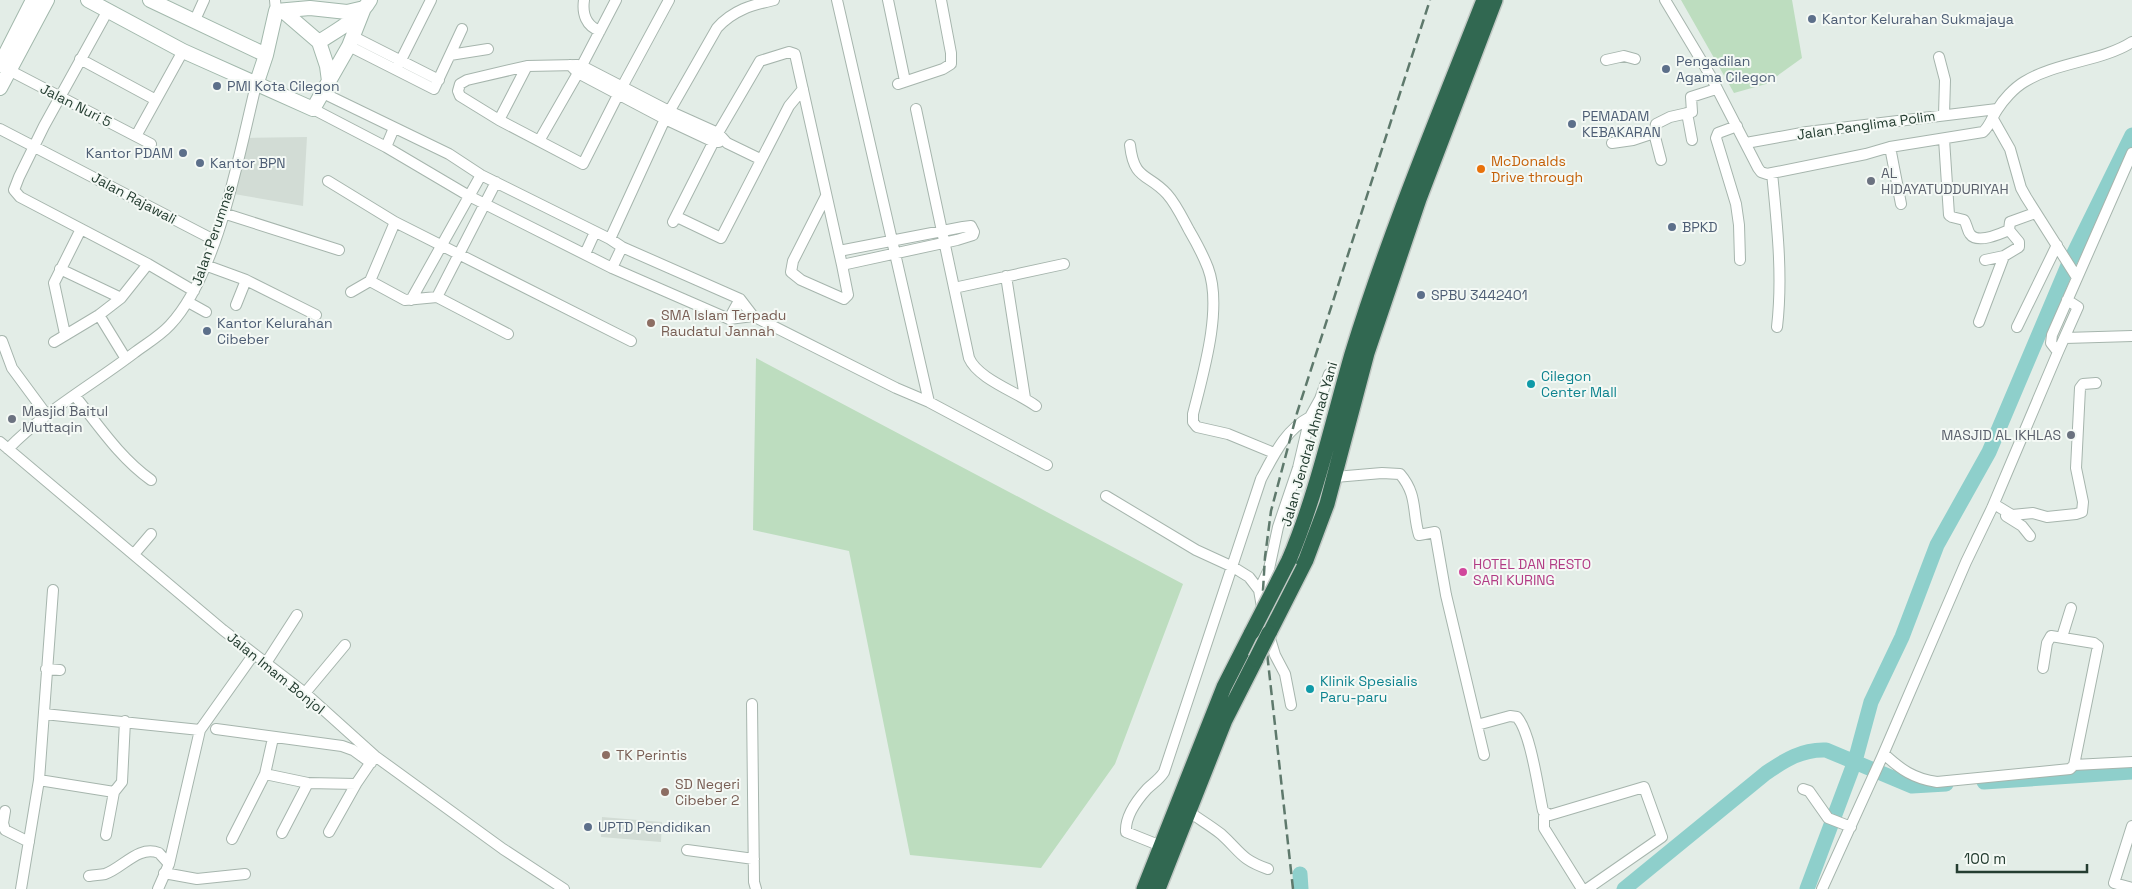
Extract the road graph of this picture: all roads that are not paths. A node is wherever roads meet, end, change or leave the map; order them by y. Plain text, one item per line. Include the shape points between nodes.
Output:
1 (33, 0) edge
2 (47, 0) edge
3 (88, 0) edge
4 (151, 0) edge
5 (204, 0) edge
6 (431, 0) edge
7 (584, 0) edge
8 (616, 0) edge
9 (669, 0) edge
10 (774, 0) edge
11 (837, 0) edge
12 (888, 0) edge
13 (940, 0) edge
14 (1484, 0) edge
15 (1495, 0) edge
16 (1665, 0) edge
17 (367, 4) edge
18 (278, 7) edge
19 (107, 12) junction
20 (194, 22) junction
21 (462, 29) dead end
22 (600, 31) junction
23 (351, 41) junction
24 (319, 42) junction
25 (2132, 42) edge
26 (488, 49) dead end
27 (183, 51) junction
28 (266, 55) junction
29 (450, 55) junction
30 (1939, 57) dead end
31 (80, 59) junction
32 (1635, 59) dead end
33 (1606, 60) dead end
34 (398, 65) junction
35 (527, 66) junction
36 (3, 67) edge
37 (580, 70) junction
38 (256, 85) junction
39 (326, 87) junction
40 (0, 88) edge
41 (802, 89) junction
42 (1716, 89) junction
43 (620, 90) junction
44 (61, 97) junction
45 (156, 100) junction
46 (313, 109) junction
47 (916, 109) dead end
48 (1687, 113) junction
49 (1995, 114) junction
50 (667, 115) junction
51 (1944, 115) junction
52 (499, 120) junction
53 (1737, 126) junction
54 (394, 128) junction
55 (0, 129) edge
56 (1654, 133) junction
57 (136, 136) junction
58 (716, 138) junction
59 (1944, 139) junction
60 (1692, 140) dead end
61 (539, 141) junction
62 (1612, 142) dead end
63 (1746, 143) junction
64 (151, 144) dead end
65 (1130, 145) dead end
66 (34, 146) junction
67 (386, 146) junction
68 (1890, 147) junction
69 (2132, 153) edge
70 (760, 159) junction
71 (1661, 160) dead end
72 (1772, 173) junction
73 (480, 175) junction
74 (328, 181) dead end
75 (496, 182) junction
76 (469, 196) junction
77 (826, 196) junction
78 (486, 204) junction
79 (1901, 204) dead end
80 (223, 213) junction
81 (2035, 213) junction
82 (395, 222) junction
83 (81, 229) junction
84 (2008, 230) junction
85 (943, 231) junction
86 (595, 232) junction
87 (610, 239) junction
88 (214, 240) junction
89 (892, 241) junction
90 (946, 243) junction
91 (2057, 245) junction
92 (442, 246) junction
93 (622, 247) junction
94 (339, 250) dead end
95 (839, 251) junction
96 (458, 254) junction
97 (585, 254) junction
98 (895, 255) junction
99 (2004, 256) junction
100 (1740, 260) dead end
101 (1984, 260) dead end
102 (148, 264) junction
103 (1064, 264) dead end
104 (205, 265) junction
105 (842, 266) junction
106 (612, 268) junction
107 (60, 269) junction
108 (2073, 271) junction
109 (1006, 276) junction
110 (246, 280) junction
111 (370, 281) junction
112 (954, 288) junction
113 (194, 291) junction
114 (351, 292) dead end
115 (437, 297) junction
116 (121, 298) junction
117 (740, 299) junction
118 (412, 300) junction
119 (2067, 300) junction
120 (188, 302) junction
121 (236, 305) dead end
122 (206, 312) dead end
123 (99, 314) junction
124 (316, 315) dead end
125 (753, 316) junction
126 (729, 319) junction
127 (1979, 322) dead end
128 (1777, 327) dead end
129 (2017, 327) dead end
130 (65, 334) junction
131 (508, 334) dead end
132 (2132, 336) edge
133 (2065, 338) junction
134 (2, 341) dead end
135 (631, 341) dead end
136 (54, 342) dead end
137 (2058, 352) junction
138 (126, 359) junction
139 (1328, 374) dead end
140 (2096, 383) dead end
141 (76, 396) junction
142 (1026, 398) junction
143 (929, 402) junction
144 (1036, 406) dead end
145 (46, 414) junction
146 (1310, 417) junction
147 (4, 446) edge
148 (1274, 453) junction
149 (1047, 465) dead end
150 (1335, 477) junction
151 (151, 480) dead end
152 (1106, 496) dead end
153 (1993, 506) junction
154 (151, 534) dead end
155 (2030, 536) dead end
156 (134, 554) junction
157 (1232, 567) junction
158 (53, 590) dead end
159 (1259, 590) junction
160 (2071, 608) dead end
161 (297, 615) dead end
162 (2062, 637) junction
163 (345, 645) dead end
164 (254, 654) junction
165 (266, 663) junction
166 (2043, 668) dead end
167 (46, 669) junction
168 (60, 670) dead end
169 (305, 693) junction
170 (752, 704) dead end
171 (1291, 705) dead end
172 (44, 714) junction
173 (124, 721) junction
174 (1477, 725) junction
175 (216, 729) dead end
176 (200, 730) junction
177 (273, 738) junction
178 (1484, 754) dead end
179 (1883, 756) junction
180 (373, 760) junction
181 (2132, 762) edge
182 (2074, 765) junction
183 (265, 774) junction
184 (39, 780) junction
185 (308, 783) junction
186 (356, 784) junction
187 (1803, 789) dead end
188 (114, 792) junction
189 (5, 811) dead end
190 (1188, 811) junction
191 (1546, 814) junction
192 (2120, 826) dead end
193 (2132, 826) edge
194 (1850, 827) junction
195 (329, 832) dead end
196 (282, 833) dead end
197 (106, 835) dead end
198 (232, 839) dead end
199 (29, 842) junction
200 (1161, 846) junction
201 (688, 850) dead end
202 (754, 859) junction
203 (1268, 868) dead end
204 (166, 869) junction
205 (245, 874) dead end
206 (89, 876) dead end
207 (2132, 888) edge
208 (20, 889) edge
209 (158, 889) edge
210 (564, 889) edge
211 (756, 889) edge
212 (1144, 889) edge
213 (1158, 889) edge
214 (1582, 889) edge
215 (1587, 889) edge
216 (1822, 889) edge

1 - 36 street
2 - 36 street
3 - 19 street
4 - 20 street
5 - 20 street
6 - 34 street
7 - 22 street via 588,23
8 - 22 street
9 - 43 street
10 - 50 street via 739,10 725,19
11 - 89 street
12 - 13 street via 902,83 951,64
14 - 200 highway, Jalan Jendral Ahmad Yani, bridge via 1396,229 1353,354 1313,496 1289,560 1224,687
15 - 150 highway via 1419,200 1367,353
16 - 42 street
17 - 18 street via 347,12
17 - 23 street
17 - 24 street via 349,22
18 - 24 street
18 - 28 street
19 - 27 street
19 - 31 street
20 - 28 street
21 - 29 street
22 - 37 street
23 - 34 street
23 - 39 street
24 - 39 street via 328,66
25 - 49 street via 2035,76 2018,86
26 - 29 street
27 - 38 street
27 - 45 street
28 - 38 street
29 - 34 street via 439,80
30 - 51 street via 1945,80
31 - 44 street
31 - 45 street
32 - 33 street via 1624,56
35 - 37 street via 570,66
35 - 52 street
35 - 52 street via 460,84 458,91 462,98
36 - 40 street
36 - 44 street, Jalan Nuri 5
37 - 43 street
37 - 61 street
38 - 46 street
38 - 80 street, Jalan Perumnas
39 - 46 street
39 - 54 street
41 - 58 street via 794,52 760,61
41 - 70 street
41 - 77 street
42 - 48 street via 1691,97 1692,112
42 - 53 street
43 - 50 street
43 - 61 street via 581,167
44 - 57 street, Jalan Nuri 5
44 - 66 street
45 - 57 street
46 - 67 street
47 - 85 street
48 - 56 street via 1656,124
48 - 60 street
49 - 51 street, Jalan Panglima Polim
49 - 59 street via 1983,132
49 - 81 street via 2021,188
50 - 58 street
50 - 87 street
51 - 63 street, Jalan Panglima Polim
52 - 61 street
53 - 63 street
53 - 100 street via 1718,133 1716,138 1736,204
54 - 67 street
54 - 73 street via 449,154
55 - 66 street, Jalan Rajawali
56 - 62 street
56 - 71 street
57 - 64 street, Jalan Nuri 5
58 - 70 street
58 - 70 street via 675,220 720,238
59 - 68 street
59 - 84 street via 1949,215 1964,220 1973,237 1999,235
63 - 72 street via 1761,172
65 - 148 street via 1138,172 1168,195 1209,269 1213,304 1210,345 1192,414 1193,422 1197,427 1228,434
66 - 83 street via 15,186 16,194
66 - 88 street, Jalan Rajawali
67 - 76 street
68 - 72 street
68 - 79 street
69 - 108 street
72 - 128 street via 1778,237
73 - 75 street
73 - 76 street
74 - 82 street
75 - 78 street
75 - 86 street
76 - 78 street
76 - 92 street
77 - 95 street
77 - 105 street via 791,272 844,300 848,294
78 - 96 street
78 - 97 street
80 - 88 street, Jalan Perumnas
80 - 94 street
81 - 84 street via 2010,222
81 - 91 street
82 - 92 street
82 - 111 street
83 - 102 street
83 - 107 street
84 - 99 street via 2020,245
85 - 89 street
85 - 90 street
85 - 90 street via 971,226 974,232
86 - 87 street
86 - 97 street
87 - 93 street
88 - 104 street, Jalan Perumnas
89 - 95 street
89 - 98 street
90 - 98 street
90 - 112 street
91 - 108 street
91 - 129 street
92 - 96 street
92 - 118 street
93 - 106 street
93 - 117 street
95 - 105 street
96 - 115 street
96 - 135 street
97 - 106 street
98 - 105 street
98 - 143 street
99 - 101 street
99 - 127 street
102 - 113 street
102 - 116 street
103 - 109 street
104 - 110 street
104 - 113 street, Jalan Perumnas
106 - 126 street
107 - 116 street
107 - 130 street via 54,288
108 - 119 street
109 - 112 street
109 - 142 street
110 - 121 street
110 - 124 street
111 - 114 street
111 - 118 street via 405,300
112 - 142 street via 972,365
113 - 120 street, Jalan Perumnas
115 - 118 street
115 - 131 street
116 - 123 street
117 - 125 street
117 - 126 street
119 - 133 street via 2078,306
119 - 137 street via 2050,340
120 - 122 street
120 - 138 street, Jalan Perumnas via 164,331
123 - 130 street
123 - 138 street
125 - 126 street
125 - 143 street
130 - 136 street
132 - 133 street
133 - 137 street
134 - 145 street via 12,368
137 - 153 street
138 - 141 street, Jalan Perumnas
139 - 146 street
140 - 153 street via 2083,384 2080,388 2076,468 2082,512 2047,518 2033,514 2012,515
141 - 145 street, Jalan Perumnas
141 - 151 street via 118,451
142 - 144 street
143 - 149 street
145 - 147 street, Jalan Perumnas
146 - 148 street via 1293,429
146 - 159 street via 1269,570
147 - 156 street, Jalan Imam Bonjol
148 - 157 street via 1261,479
150 - 174 street via 1400,474 1408,482 1419,535 1435,532 1446,595
150 - 190 highway, bridge via 1316,534 1225,720
152 - 157 street via 1196,550
153 - 155 street via 2022,526
153 - 179 street
154 - 156 street
156 - 164 street, Jalan Imam Bonjol
157 - 159 street via 1249,577
157 - 200 street via 1164,772 1146,790 1126,825 1126,832
158 - 167 street
159 - 171 street via 1271,643 1285,674
160 - 162 street
161 - 165 street
162 - 166 street via 2049,638
162 - 182 street via 2098,646
163 - 169 street
164 - 165 street, Jalan Imam Bonjol
164 - 176 street
165 - 169 street, Jalan Imam Bonjol
167 - 168 street
167 - 172 street
169 - 180 street, Jalan Imam Bonjol
170 - 202 street
172 - 173 street
172 - 184 street
173 - 176 street
173 - 188 street via 123,776
174 - 178 street
174 - 191 street via 1510,716 1521,721
175 - 177 street
176 - 204 street
177 - 180 street via 346,747
177 - 183 street
179 - 182 street via 1919,779 1937,782 2070,769
179 - 194 street
180 - 186 street
180 - 210 street, Jalan Imam Bonjol
181 - 182 street
183 - 185 street
183 - 198 street
184 - 188 street
184 - 199 street
185 - 186 street
185 - 196 street
186 - 195 street
187 - 194 street via 1809,791 1828,818
188 - 197 street
189 - 199 street via 2,822 5,830
190 - 203 street via 1221,834 1239,854
190 - 213 highway
191 - 214 street via 1544,828
191 - 215 street via 1644,787 1662,837
192 - 193 street
193 - 207 street via 2114,883
194 - 216 street
199 - 208 street
200 - 212 highway, Jalan Jendral Ahmad Yani
201 - 202 street
202 - 211 street
204 - 205 street via 197,879
204 - 206 street via 159,853 148,851 104,874
204 - 209 street

